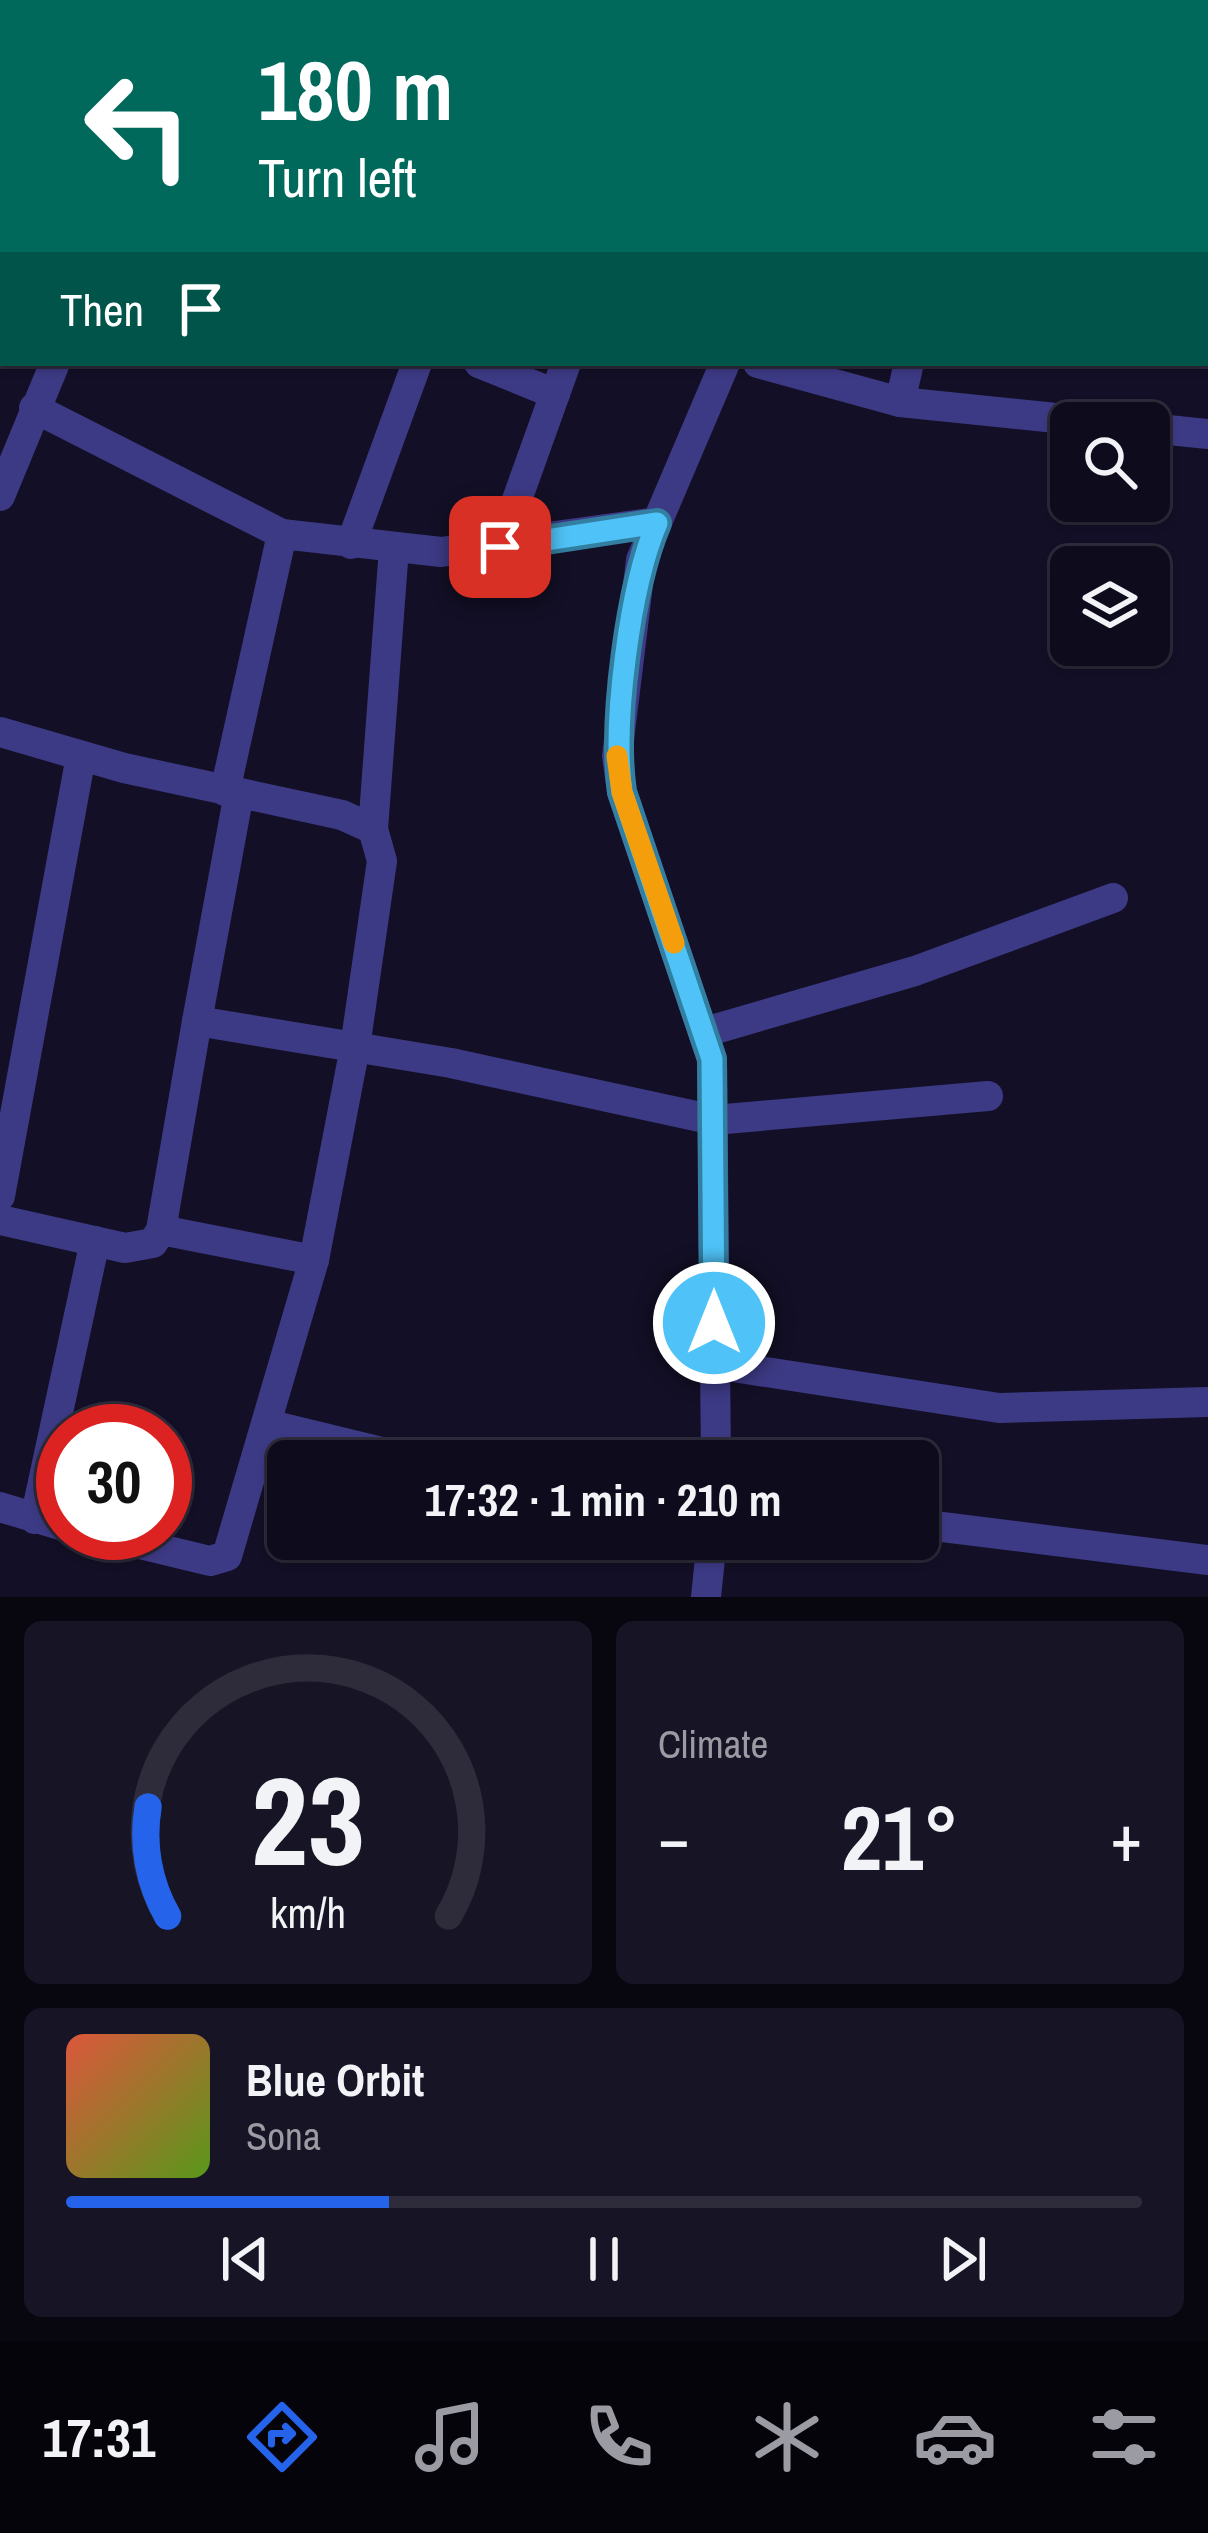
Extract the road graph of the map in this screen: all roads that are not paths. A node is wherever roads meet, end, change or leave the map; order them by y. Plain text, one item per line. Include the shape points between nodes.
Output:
1 (54, 366) edge
2 (416, 366) edge
3 (486, 366) edge
4 (565, 366) edge
5 (724, 366) edge
6 (769, 366) edge
7 (908, 366) edge
8 (555, 394) junction
9 (900, 402) junction
10 (34, 408) junction
11 (1050, 417) edge
12 (1170, 430) edge
13 (1208, 434) edge
14 (0, 496) edge
15 (657, 523) junction
16 (282, 534) junction
17 (351, 544) junction
18 (500, 547) junction
19 (394, 548) junction
20 (0, 732) edge
21 (81, 756) junction
22 (232, 792) junction
23 (373, 829) junction
24 (1113, 898) dead end
25 (197, 1021) junction
26 (704, 1032) junction
27 (355, 1047) junction
28 (988, 1096) dead end
29 (714, 1120) junction
30 (0, 1196) edge
31 (0, 1220) edge
32 (161, 1230) junction
33 (95, 1241) junction
34 (314, 1260) junction
35 (714, 1364) junction
36 (1208, 1402) edge
37 (68, 1404) edge
38 (267, 1424) junction
39 (333, 1440) edge
40 (716, 1440) edge
41 (0, 1507) edge
42 (36, 1518) edge
43 (939, 1527) edge
44 (192, 1555) edge
45 (710, 1560) edge
46 (1208, 1560) edge
47 (706, 1597) edge

1 - 10 street
2 - 17 street
3 - 8 street
4 - 8 street
5 - 15 street
6 - 9 street
7 - 9 street
8 - 18 street
9 - 11 street
10 - 14 street
10 - 16 street
12 - 13 street
15 - 18 street
15 - 26 street via 641,560 617,756 622,792
16 - 17 street
16 - 22 street
17 - 19 street
18 - 19 street
19 - 23 street
20 - 21 street
21 - 22 street
21 - 30 street
22 - 23 street
22 - 25 street
23 - 27 street via 382,861
24 - 26 street via 915,971
25 - 27 street
25 - 32 street
26 - 29 street
27 - 29 street
27 - 34 street
28 - 29 street
29 - 35 street
31 - 33 street
32 - 33 street via 138,1248
32 - 34 street
33 - 37 street
34 - 38 street
35 - 36 street via 999,1408
35 - 40 street
38 - 39 street
38 - 44 street via 221,1562
41 - 42 street
43 - 46 street
45 - 47 street

